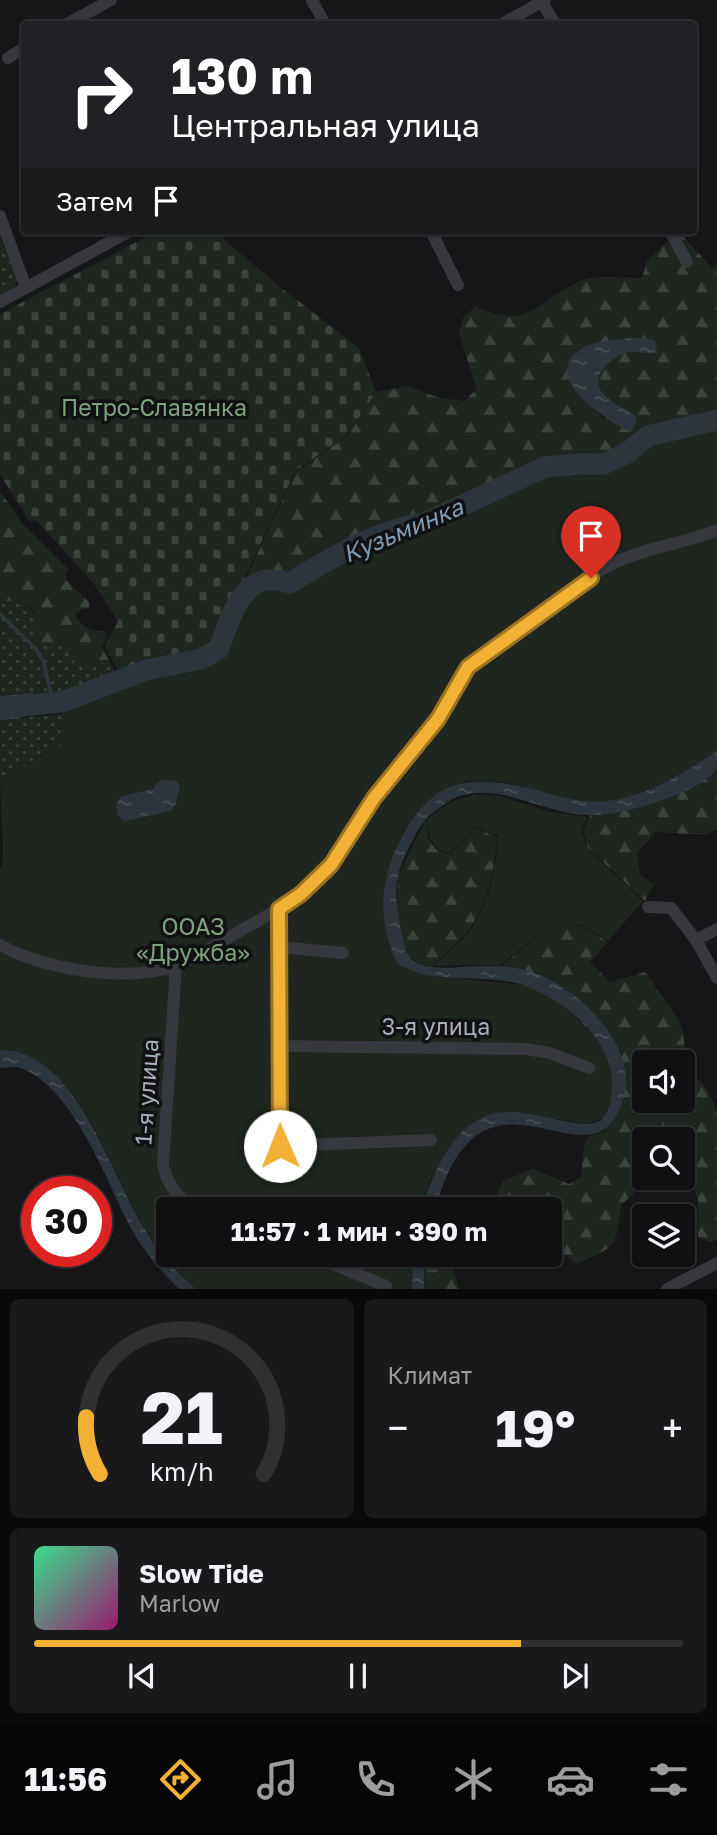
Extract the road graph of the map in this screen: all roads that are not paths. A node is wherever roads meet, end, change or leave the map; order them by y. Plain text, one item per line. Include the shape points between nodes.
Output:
1 (111, 0) edge
2 (312, 0) edge
3 (544, 1) edge
4 (72, 21) edge
5 (323, 21) edge
6 (507, 21) edge
7 (554, 21) edge
8 (21, 50) edge
9 (8, 58) dead end
10 (0, 216) edge
11 (123, 235) edge
12 (433, 235) edge
13 (672, 235) edge
14 (687, 262) dead end
15 (458, 285) dead end
16 (26, 288) junction
17 (0, 302) edge
18 (717, 530) edge
19 (649, 907) dead end
20 (279, 909) junction
21 (717, 929) edge
22 (696, 940) junction
23 (0, 945) edge
24 (279, 947) junction
25 (343, 953) dead end
26 (176, 965) junction
27 (717, 978) edge
28 (279, 1046) junction
29 (589, 1068) dead end
30 (431, 1140) dead end
31 (181, 1197) edge
32 (717, 1263) edge
33 (340, 1267) edge
34 (386, 1286) dead end
35 (667, 1289) edge

1 - 4 street
2 - 5 street
3 - 6 street
3 - 7 street
8 - 9 street
10 - 16 street
11 - 16 street
12 - 15 street
13 - 14 street
16 - 17 street
18 - 20 street via 612,564 475,660 438,719 374,798 331,865
19 - 22 street via 671,908
20 - 24 street
20 - 26 street
21 - 22 street
22 - 27 street
23 - 26 street via 56,966 110,973
24 - 25 street
24 - 28 street
26 - 31 street, 1-я улица via 163,1165 167,1180
28 - 29 street, 3-я улица via 525,1049
28 - 30 street via 280,1146
32 - 35 street
33 - 34 street

